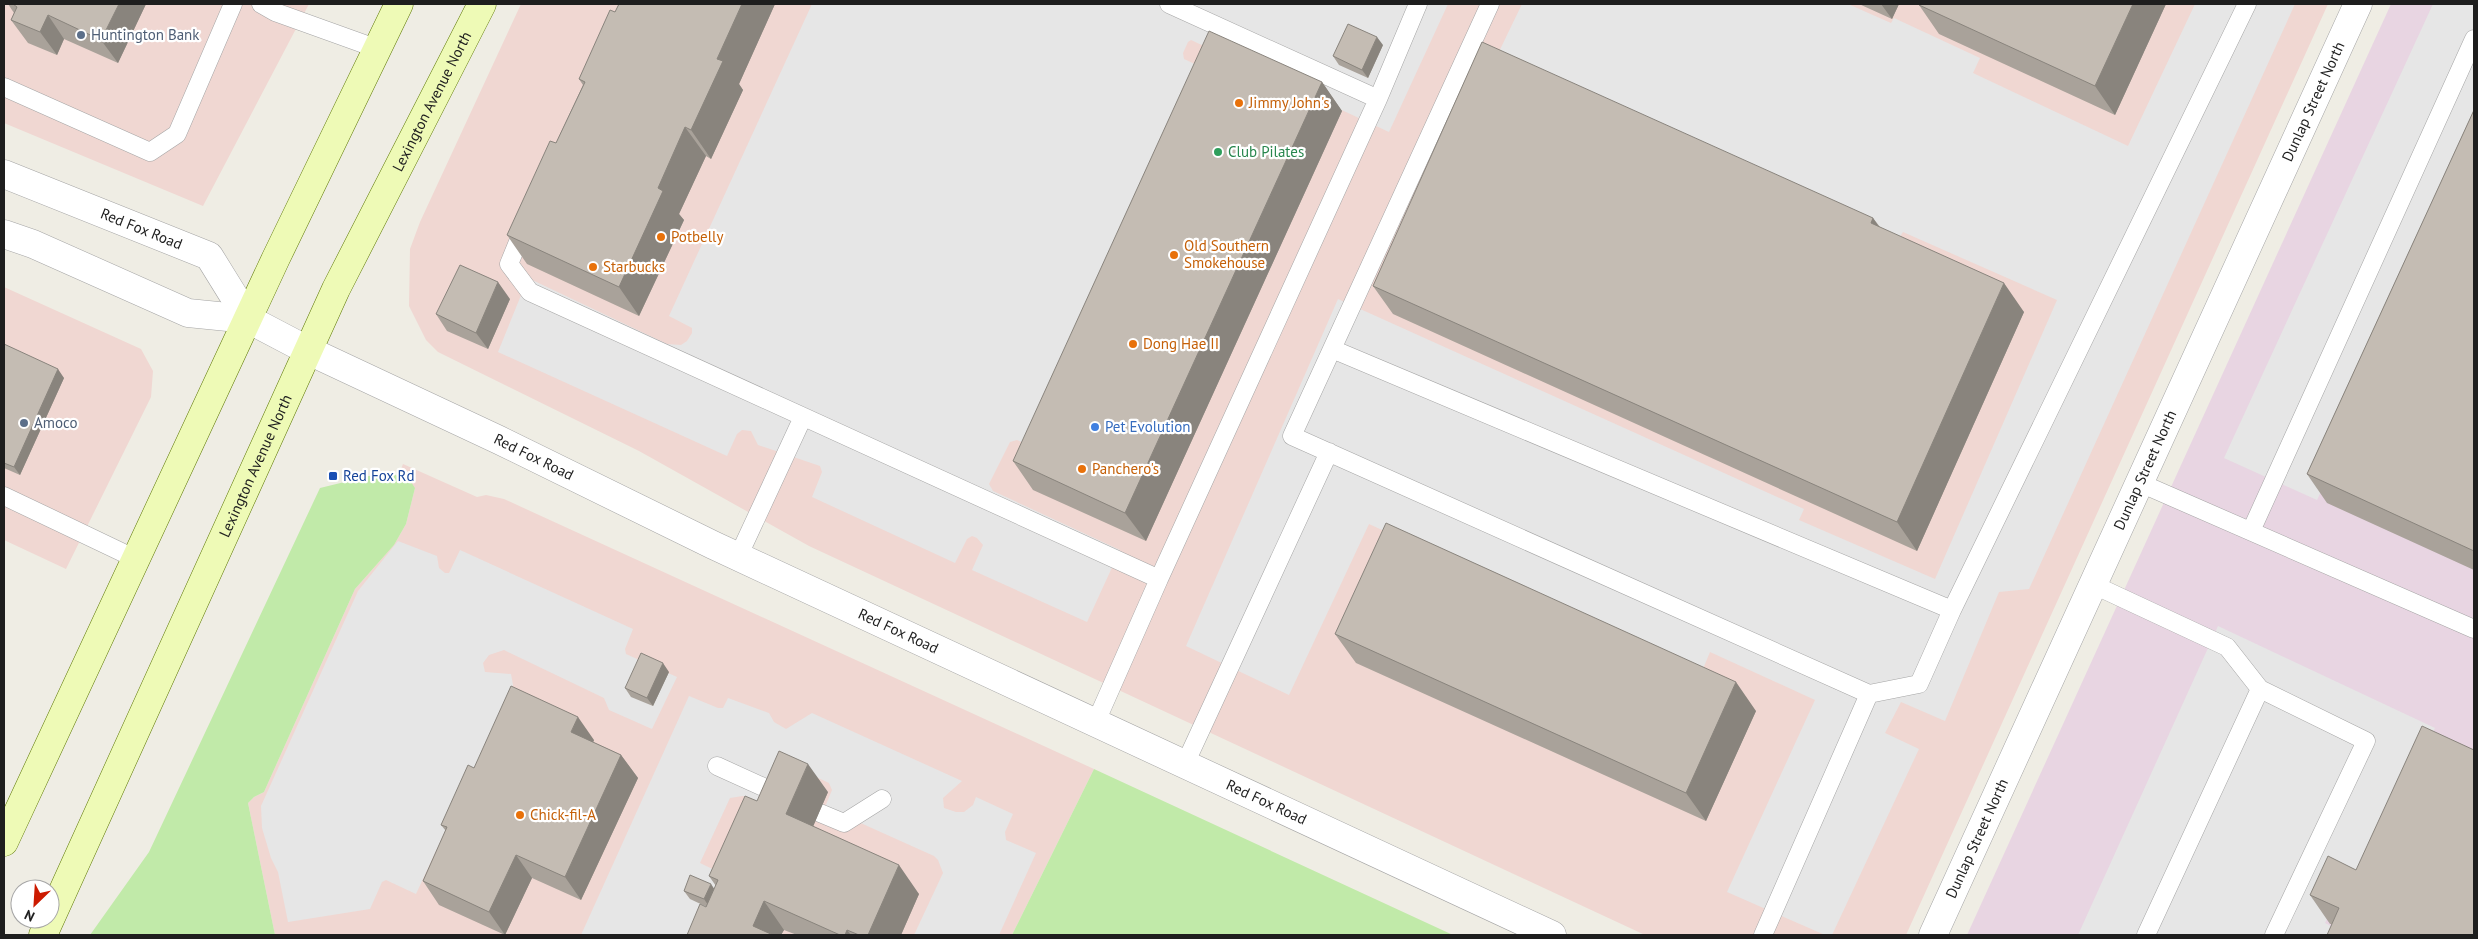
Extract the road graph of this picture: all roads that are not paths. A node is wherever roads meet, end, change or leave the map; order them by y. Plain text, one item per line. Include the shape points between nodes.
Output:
1 (233, 4) edge
2 (261, 4) edge
3 (399, 4) edge
4 (482, 4) edge
5 (1169, 4) edge
6 (1418, 4) edge
7 (1490, 4) edge
8 (2247, 4) edge
9 (2358, 4) edge
10 (2474, 40) edge
11 (378, 49) junction
12 (4, 87) edge
13 (1378, 99) junction
14 (4, 174) edge
15 (532, 209) edge
16 (4, 234) edge
17 (248, 319) junction
18 (1332, 349) junction
19 (308, 350) junction
20 (803, 417) junction
21 (1329, 452) junction
22 (2140, 483) junction
23 (4, 496) edge
24 (2251, 531) junction
25 (738, 557) junction
26 (136, 559) junction
27 (1159, 579) junction
28 (2094, 585) junction
29 (1952, 610) junction
30 (2474, 629) edge
31 (2260, 689) junction
32 (1870, 694) junction
33 (1095, 724) junction
34 (1185, 764) junction
35 (717, 766) dead end
36 (882, 799) dead end
37 (790, 800) edge
38 (820, 813) dead end
39 (4, 842) edge
40 (43, 935) edge
41 (1552, 935) edge
42 (1763, 935) edge
43 (1933, 935) edge
44 (2146, 935) edge
45 (2274, 935) edge

1 - 12 lane via 177,134 150,152
2 - 11 lane
3 - 11 main road
4 - 19 main road, Lexington Avenue North
5 - 13 lane
6 - 13 lane
7 - 18 lane
8 - 29 lane
9 - 22 street, Dunlap Street North
10 - 24 lane
11 - 17 main road
13 - 27 lane
14 - 17 street, Red Fox Road via 209,256
15 - 20 lane via 509,264 530,292
16 - 17 street, Red Fox Road via 188,313
17 - 19 street, Red Fox Road
17 - 26 main road
18 - 21 lane via 1292,436
18 - 29 lane
19 - 25 street, Red Fox Road
19 - 40 main road, Lexington Avenue North
20 - 25 lane
20 - 27 lane
21 - 32 lane
21 - 34 lane
22 - 24 lane
22 - 28 street, Dunlap Street North
23 - 26 lane
24 - 30 lane
25 - 33 street, Red Fox Road
26 - 39 main road
27 - 33 lane
28 - 31 lane via 2227,646
28 - 43 street, Dunlap Street North
29 - 32 lane via 1919,684
31 - 44 lane
31 - 45 lane via 2366,740
32 - 42 lane
33 - 34 street, Red Fox Road
34 - 41 street, Red Fox Road
35 - 37 lane
36 - 38 lane via 844,823

